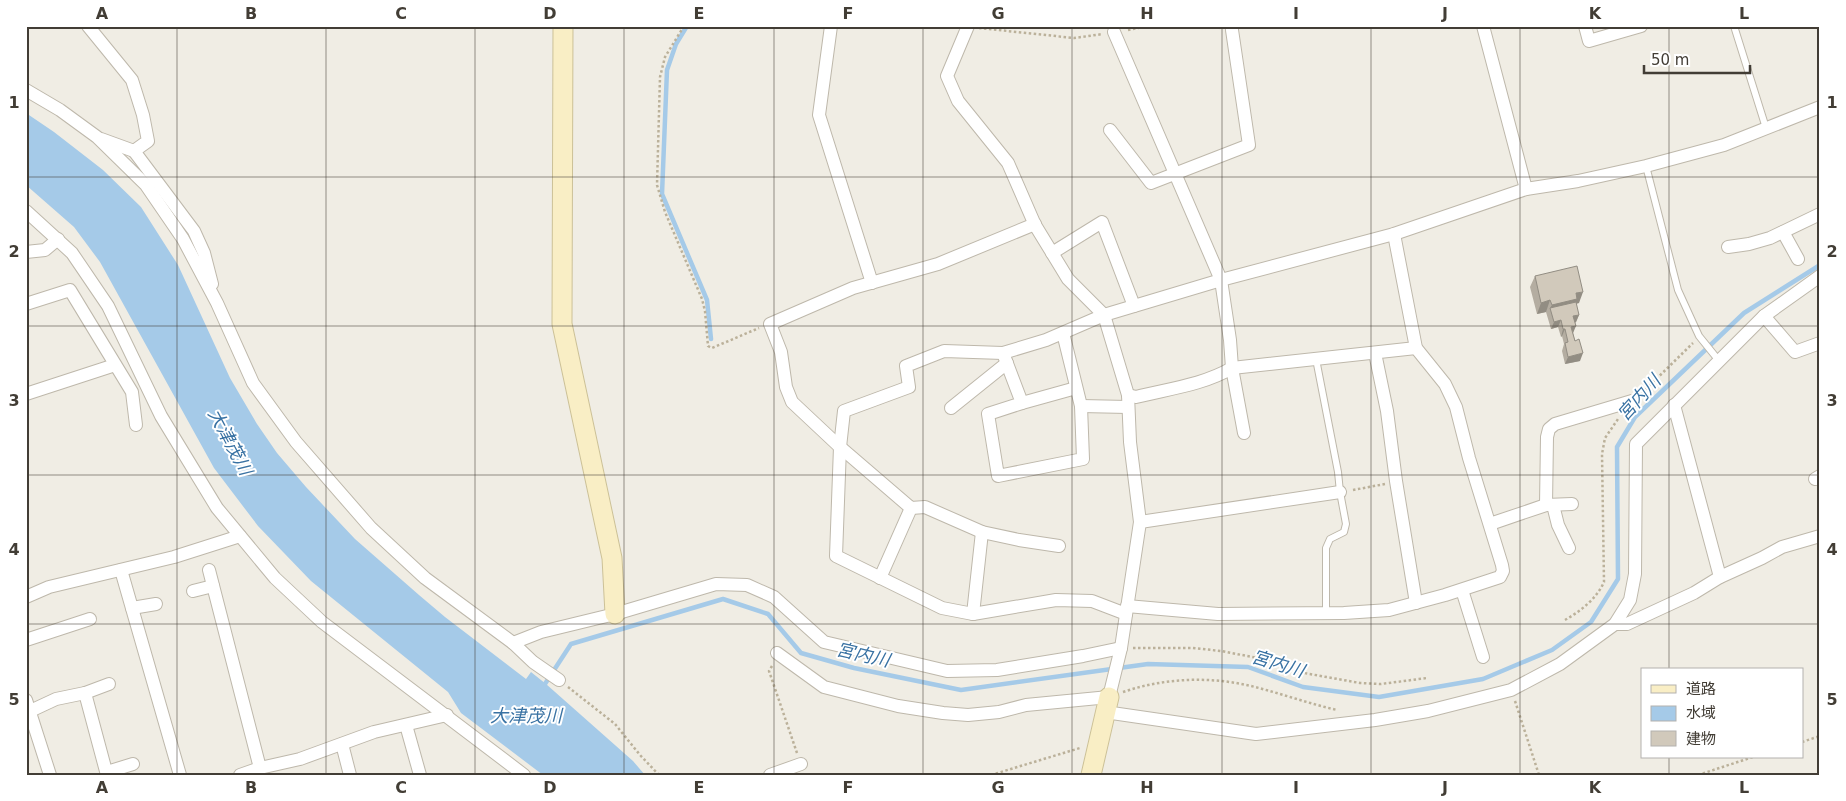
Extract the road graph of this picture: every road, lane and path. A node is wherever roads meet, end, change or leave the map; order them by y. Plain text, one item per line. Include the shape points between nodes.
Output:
1 (88, 26) edge
2 (562, 26) edge
3 (684, 26) edge
4 (831, 26) edge
5 (1148, 26) edge
6 (1483, 26) edge
7 (1585, 26) edge
8 (1641, 26) edge
9 (1734, 26) edge
10 (968, 27) edge
11 (1232, 30) dead end
12 (1114, 32) junction
13 (26, 90) edge
14 (1820, 107) edge
15 (1766, 128) junction
16 (1110, 130) dead end
17 (97, 137) junction
18 (134, 151) junction
19 (1646, 166) junction
20 (1176, 174) junction
21 (1526, 189) junction
22 (26, 211) edge
23 (1820, 214) edge
24 (1035, 224) junction
25 (1783, 232) junction
26 (1394, 234) junction
27 (58, 239) junction
28 (1728, 246) dead end
29 (26, 252) edge
30 (1052, 253) junction
31 (1798, 259) dead end
32 (1820, 276) edge
33 (1221, 280) junction
34 (872, 283) junction
35 (217, 303) junction
36 (26, 304) edge
37 (1134, 306) junction
38 (1104, 315) junction
39 (1764, 316) junction
40 (770, 324) junction
41 (1063, 333) junction
42 (1699, 336) junction
43 (1820, 343) edge
44 (1416, 348) junction
45 (1374, 353) junction
46 (1005, 358) junction
47 (1316, 359) junction
48 (1720, 362) junction
49 (115, 365) junction
50 (1232, 368) junction
51 (1076, 388) junction
52 (26, 394) edge
53 (1128, 401) junction
54 (1632, 402) junction
55 (1022, 403) junction
56 (1674, 405) junction
57 (1081, 406) junction
58 (952, 408) dead end
59 (136, 425) dead end
60 (1244, 432) dead end
61 (840, 448) junction
62 (1396, 481) junction
63 (1340, 492) junction
64 (1572, 504) dead end
65 (1549, 505) junction
66 (911, 508) junction
67 (1140, 522) junction
68 (1490, 524) junction
69 (982, 532) junction
70 (240, 536) junction
71 (1820, 536) edge
72 (1059, 546) dead end
73 (1569, 548) dead end
74 (121, 570) junction
75 (209, 570) dead end
76 (1720, 577) junction
77 (880, 578) junction
78 (213, 586) junction
79 (1462, 590) junction
80 (193, 591) dead end
81 (26, 597) edge
82 (1416, 603) junction
83 (156, 604) dead end
84 (132, 608) junction
85 (1126, 610) junction
86 (1326, 612) junction
87 (615, 614) junction
88 (974, 614) junction
89 (90, 619) dead end
90 (1565, 620) dead end
91 (1614, 624) junction
92 (26, 640) edge
93 (513, 643) junction
94 (1121, 648) junction
95 (777, 653) joint
96 (1483, 657) dead end
97 (1427, 678) dead end
98 (559, 680) joint
99 (109, 684) dead end
100 (1511, 690) junction
101 (85, 693) junction
102 (1107, 705) junction
103 (27, 708) edge
104 (1340, 711) dead end
105 (447, 716) junction
106 (406, 725) junction
107 (1820, 736) edge
108 (1804, 741) edge
109 (342, 744) junction
110 (1096, 750) junction
111 (1750, 758) edge
112 (133, 764) dead end
113 (801, 764) joint
114 (260, 768) junction
115 (107, 774) edge
116 (50, 775) edge
117 (180, 775) edge
118 (240, 775) edge
119 (350, 775) edge
120 (420, 775) edge
121 (524, 775) edge
122 (659, 775) edge
123 (770, 775) edge
124 (991, 775) edge
125 (1090, 775) edge
126 (1539, 775) edge
127 (1698, 775) edge

1 - 18 street via 132,80 148,141
2 - 87 street via 562,324 612,558
3 - 40 path via 664,57 660,77 657,185 702,299 708,346 712,348
4 - 34 street via 820,114
5 - 12 path
6 - 21 street
7 - 8 street via 1589,41
9 - 15 lane
10 - 12 path via 1074,38
10 - 24 street via 947,76 958,101 1008,163
11 - 20 street via 1249,145
12 - 20 street
13 - 17 street
14 - 15 street
15 - 19 street via 1724,145
16 - 20 street via 1151,183
17 - 18 street
17 - 35 street via 146,185 183,239
18 - 35 street via 194,231 204,253
19 - 21 street
19 - 42 lane via 1678,290
20 - 33 street
21 - 26 street
22 - 27 street
23 - 25 street
24 - 30 street
24 - 34 street via 938,264
25 - 28 street via 1756,242
25 - 31 street
26 - 33 street
26 - 44 street
27 - 29 street via 45,250
27 - 70 street via 72,253 108,306 161,416 217,508
30 - 37 street via 1102,222
30 - 38 street via 1068,278
32 - 39 street
33 - 37 street
33 - 50 street
34 - 40 street
35 - 93 street via 253,383 296,442 371,528 425,578
36 - 49 street via 70,290
37 - 38 street
38 - 41 street
38 - 53 street
39 - 43 street via 1795,352
39 - 48 street
40 - 61 street via 781,352 786,387 792,402
41 - 46 street
41 - 51 street
42 - 48 lane
42 - 54 path
44 - 45 street
44 - 68 street via 1445,384 1456,407
45 - 47 street
45 - 62 street via 1387,412
46 - 55 street
46 - 58 street
46 - 61 street via 944,351 906,366 909,387 844,411
47 - 50 street
47 - 63 lane
48 - 56 street
49 - 52 street
49 - 59 street via 132,392
50 - 53 street via 1218,376
50 - 60 street
51 - 55 street
51 - 57 street
53 - 57 street
53 - 67 street
54 - 65 street via 1555,424 1549,429
54 - 90 path via 1605,438 1602,454 1604,582 1586,605
55 - 57 street via 988,414 998,476 1083,459
56 - 76 street
56 - 91 street via 1636,444 1635,574 1630,600
61 - 66 street
61 - 77 street via 836,556
62 - 63 path
62 - 82 street
63 - 67 street
63 - 86 lane via 1346,524 1344,532 1330,539 1326,548
64 - 65 street
65 - 68 street
65 - 73 street
66 - 69 street via 925,506
66 - 77 street
67 - 85 street
68 - 79 street via 1503,571 1500,577
69 - 72 street
69 - 88 street
70 - 74 street
70 - 105 street via 275,578 322,622
71 - 76 street via 1782,547
74 - 81 street via 49,587
74 - 84 street
75 - 78 street
76 - 91 street via 1694,593 1627,624
77 - 88 street via 942,608
78 - 80 street
78 - 114 street
79 - 82 street
79 - 96 street
82 - 86 street via 1389,610
83 - 84 street
84 - 117 street
85 - 86 street via 1218,614
85 - 88 street via 1092,601 1056,600
85 - 94 street
87 - 93 street via 541,632
87 - 94 street via 716,584 747,586 774,597 824,642 947,671 997,670
89 - 92 street
91 - 100 street via 1560,664
93 - 98 street
94 - 97 path via 1221,650 1263,659 1304,673 1360,683
94 - 102 street
95 - 102 street via 824,687 898,706 968,714 999,712 1026,705
95 - 113 path via 770,671
98 - 122 path via 615,724
99 - 101 street
100 - 102 street via 1428,711 1256,734
100 - 126 path
101 - 103 street
101 - 115 street
102 - 104 path via 1150,684 1184,680 1222,681 1260,688
102 - 110 street
103 - 116 street
105 - 106 street
105 - 121 street
106 - 109 street
106 - 120 street
107 - 108 path
109 - 114 street via 300,759
109 - 119 street
110 - 124 path via 1078,748
110 - 125 street
111 - 127 path
112 - 115 street
113 - 123 street
114 - 118 street

